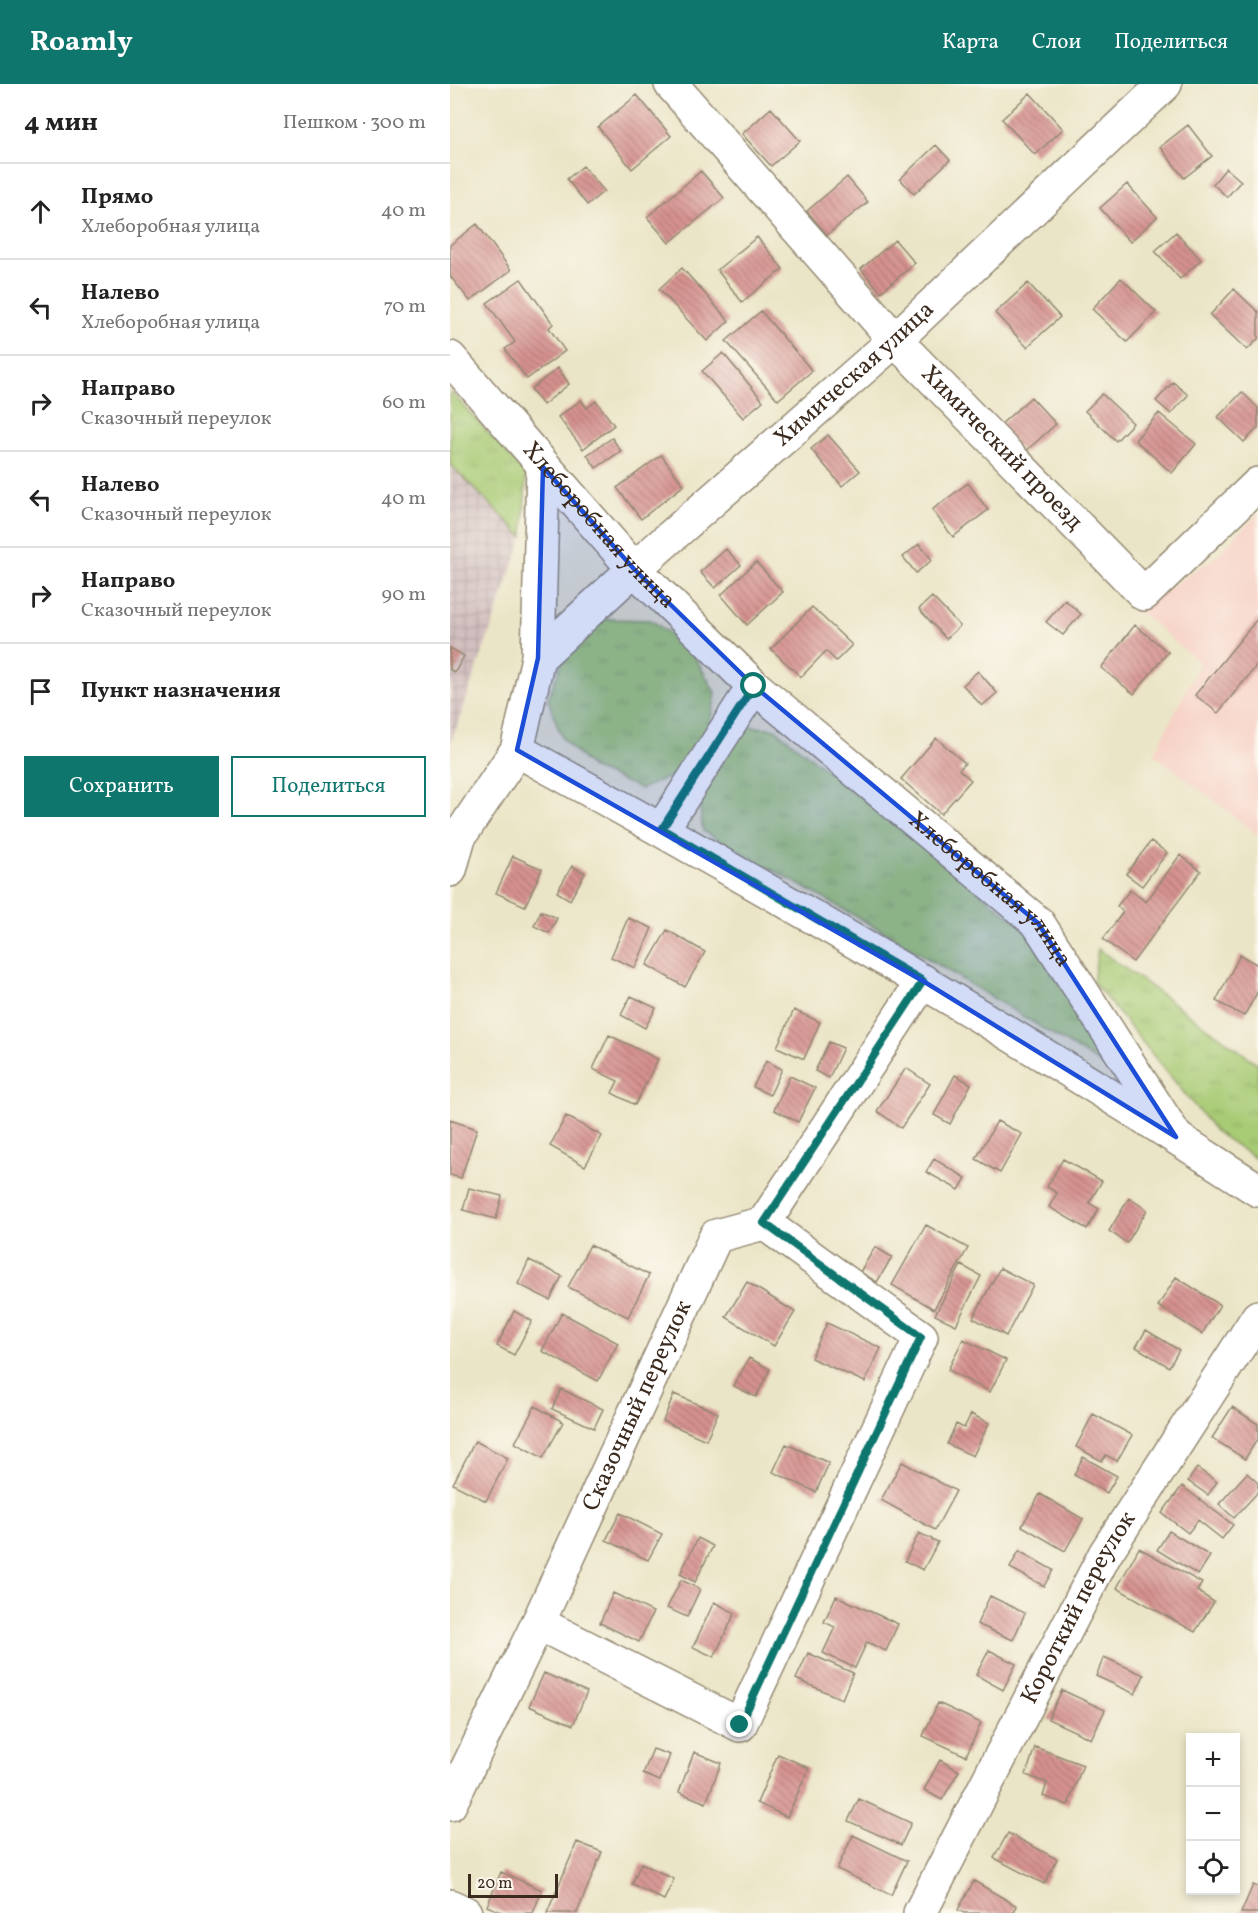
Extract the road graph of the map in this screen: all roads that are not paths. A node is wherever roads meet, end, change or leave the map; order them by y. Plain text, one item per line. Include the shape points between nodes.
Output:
1 (671, 84) edge
2 (1165, 84) edge
3 (895, 340) junction
4 (450, 358) edge
5 (543, 467) junction
6 (1258, 484) edge
7 (634, 569) junction
8 (538, 658) junction
9 (754, 686) junction
10 (517, 750) junction
11 (662, 829) junction
12 (450, 870) edge
13 (923, 981) junction
14 (1176, 1137) junction
15 (1258, 1190) edge
16 (764, 1223) junction
17 (1258, 1317) edge
18 (538, 1623) junction
19 (450, 1804) edge
20 (450, 1906) edge
21 (465, 1913) edge
22 (920, 1913) edge

1 - 3 street, Химический проезд
2 - 3 street, Химическая улица
3 - 6 street, Химический проезд via 1144,594
3 - 7 street, Химическая улица
4 - 5 street, Хлеборобная улица
5 - 7 street, Хлеборобная улица
5 - 8 street
7 - 8 street, Химическая улица
7 - 9 street, Хлеборобная улица
8 - 10 street
9 - 11 street
9 - 14 street, Хлеборобная улица via 1038,923
10 - 11 street, Хлеборобная улица
10 - 12 street via 459,837
11 - 13 street, Хлеборобная улица
13 - 14 street, Хлеборобная улица
13 - 16 street
14 - 15 street, Хлеборобная улица
16 - 18 street, Сказочный переулок via 716,1236
16 - 18 street via 921,1337 740,1725
17 - 22 street, Короткий переулок via 1105,1554
18 - 19 street, Сказочный переулок
20 - 21 street

